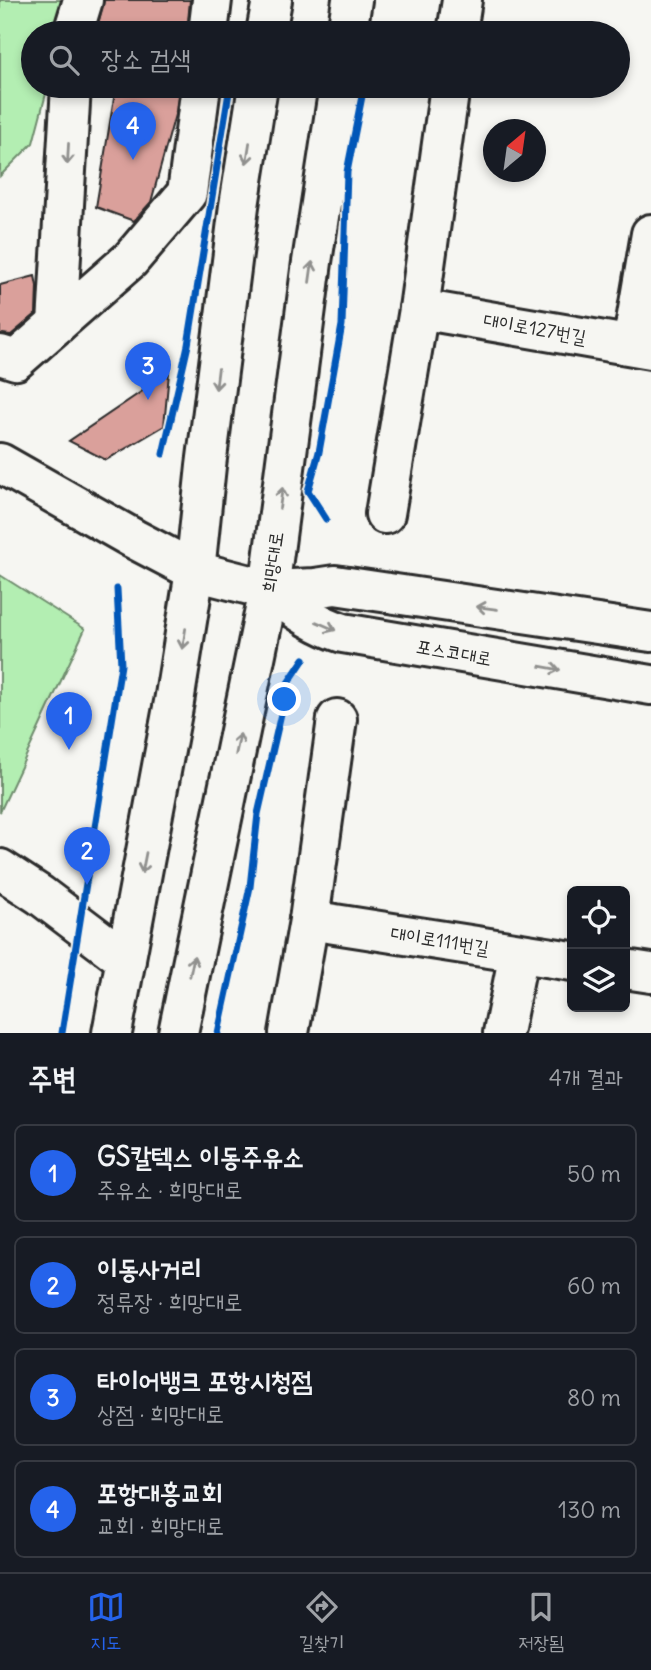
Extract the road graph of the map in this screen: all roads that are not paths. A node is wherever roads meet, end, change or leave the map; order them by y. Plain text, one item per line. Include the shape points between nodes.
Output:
1 (83, 0) edge
2 (212, 0) edge
3 (272, 0) edge
4 (352, 0) edge
5 (462, 0) edge
6 (77, 21) edge
7 (209, 21) edge
8 (269, 21) edge
9 (349, 21) edge
10 (459, 21) edge
11 (70, 98) edge
12 (199, 98) edge
13 (256, 98) edge
14 (337, 98) edge
15 (448, 98) edge
16 (651, 234) edge
17 (419, 309) junction
18 (57, 324) junction
19 (642, 347) edge
20 (0, 355) edge
21 (0, 463) edge
22 (385, 514) dead end
23 (195, 572) junction
24 (269, 590) junction
25 (651, 632) edge
26 (651, 685) edge
27 (337, 719) dead end
28 (0, 869) edge
29 (309, 920) junction
30 (519, 953) junction
31 (126, 960) junction
32 (567, 960) edge
33 (630, 970) edge
34 (651, 973) edge
35 (112, 1033) edge
36 (178, 1033) edge
37 (289, 1033) edge
38 (503, 1033) edge

1 - 6 main road
2 - 7 main road
3 - 8 main road
4 - 9 main road
5 - 10 main road
11 -> 18 main road
12 - 18 main road via 187,193 131,260
13 -> 23 main road
24 -> 14 main road, 희망대로
15 - 17 main road
16 - 19 main road
17 - 19 main road, 대이로127번길
17 - 22 main road
18 - 20 main road via 16,360
21 - 23 main road, 포스코대로
23 - 24 main road, 포스코대로
23 -> 31 main road
25 -> 24 main road, 포스코대로 via 335,585
24 -> 26 main road, 포스코대로 via 304,616 343,633
36 -> 24 main road, 희망대로
27 - 29 main road
28 - 31 main road
29 - 30 main road, 대이로111번길
29 - 37 main road
30 - 32 main road, 대이로111번길
30 - 38 main road
31 - 35 main road
33 - 34 main road

